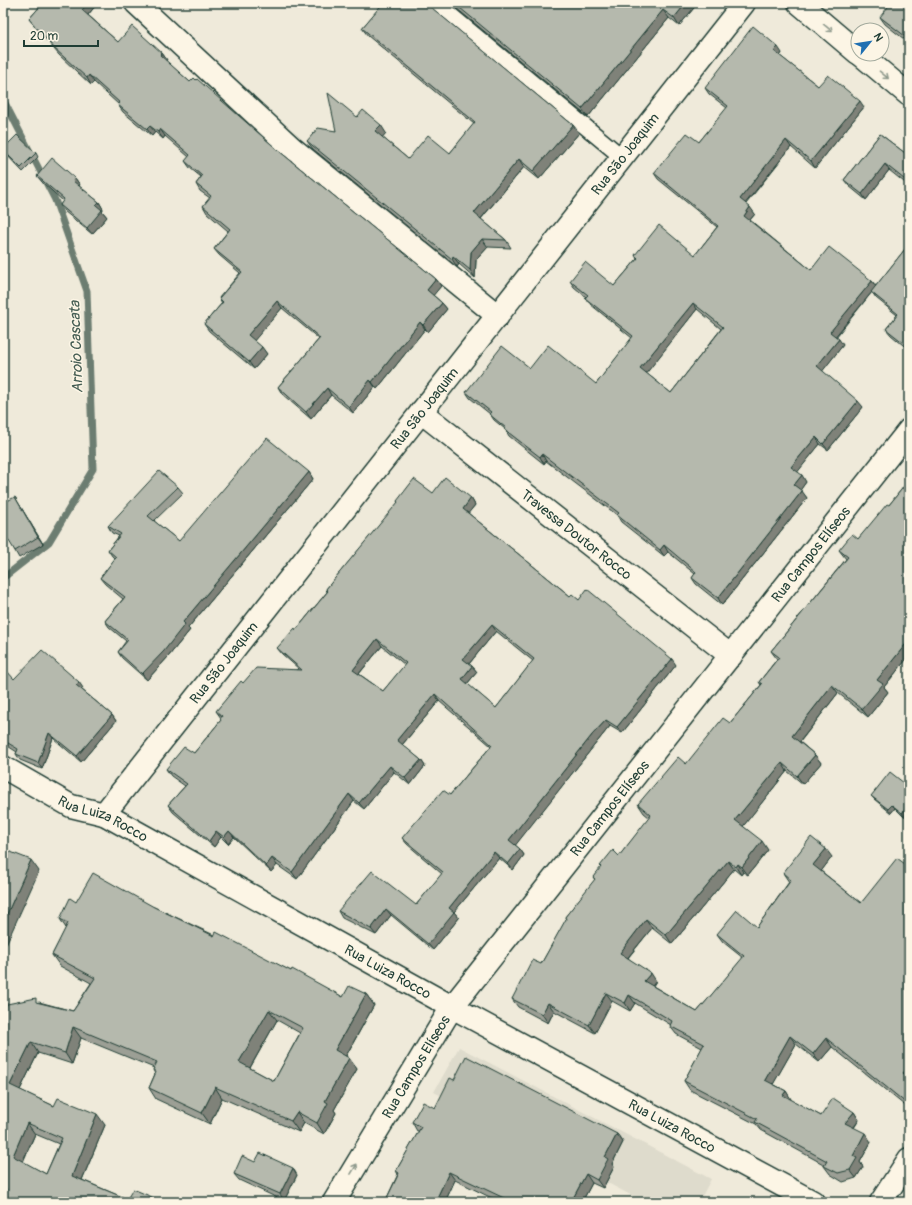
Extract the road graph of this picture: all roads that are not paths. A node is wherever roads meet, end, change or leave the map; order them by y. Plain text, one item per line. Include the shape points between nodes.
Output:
1 (136, 3) edge
2 (436, 3) edge
3 (744, 3) edge
4 (799, 3) edge
5 (850, 46) edge
6 (870, 62) edge
7 (909, 95) edge
8 (622, 157) junction
9 (498, 316) junction
10 (421, 412) junction
11 (909, 430) edge
12 (731, 656) junction
13 (3, 767) edge
14 (104, 814) junction
15 (452, 1007) junction
16 (909, 1159) edge
17 (334, 1202) edge
18 (813, 1202) edge
19 (881, 1202) edge

1 - 9 street via 292,148
2 - 8 lane
3 - 8 street, Rua São Joaquim
4 -> 5 street
6 -> 7 street
8 - 9 street, Rua São Joaquim
9 - 10 street, Rua São Joaquim
10 - 12 street, Travessa Doutor Rocco
10 - 14 street, Rua São Joaquim
11 - 12 street, Rua Campos Elíseos
12 - 15 street, Rua Campos Elíseos
13 - 14 street, Rua Luiza Rocco via 71,806
14 - 15 street, Rua Luiza Rocco
17 -> 15 street, Rua Campos Elíseos
15 - 18 street, Rua Luiza Rocco
16 - 19 street

